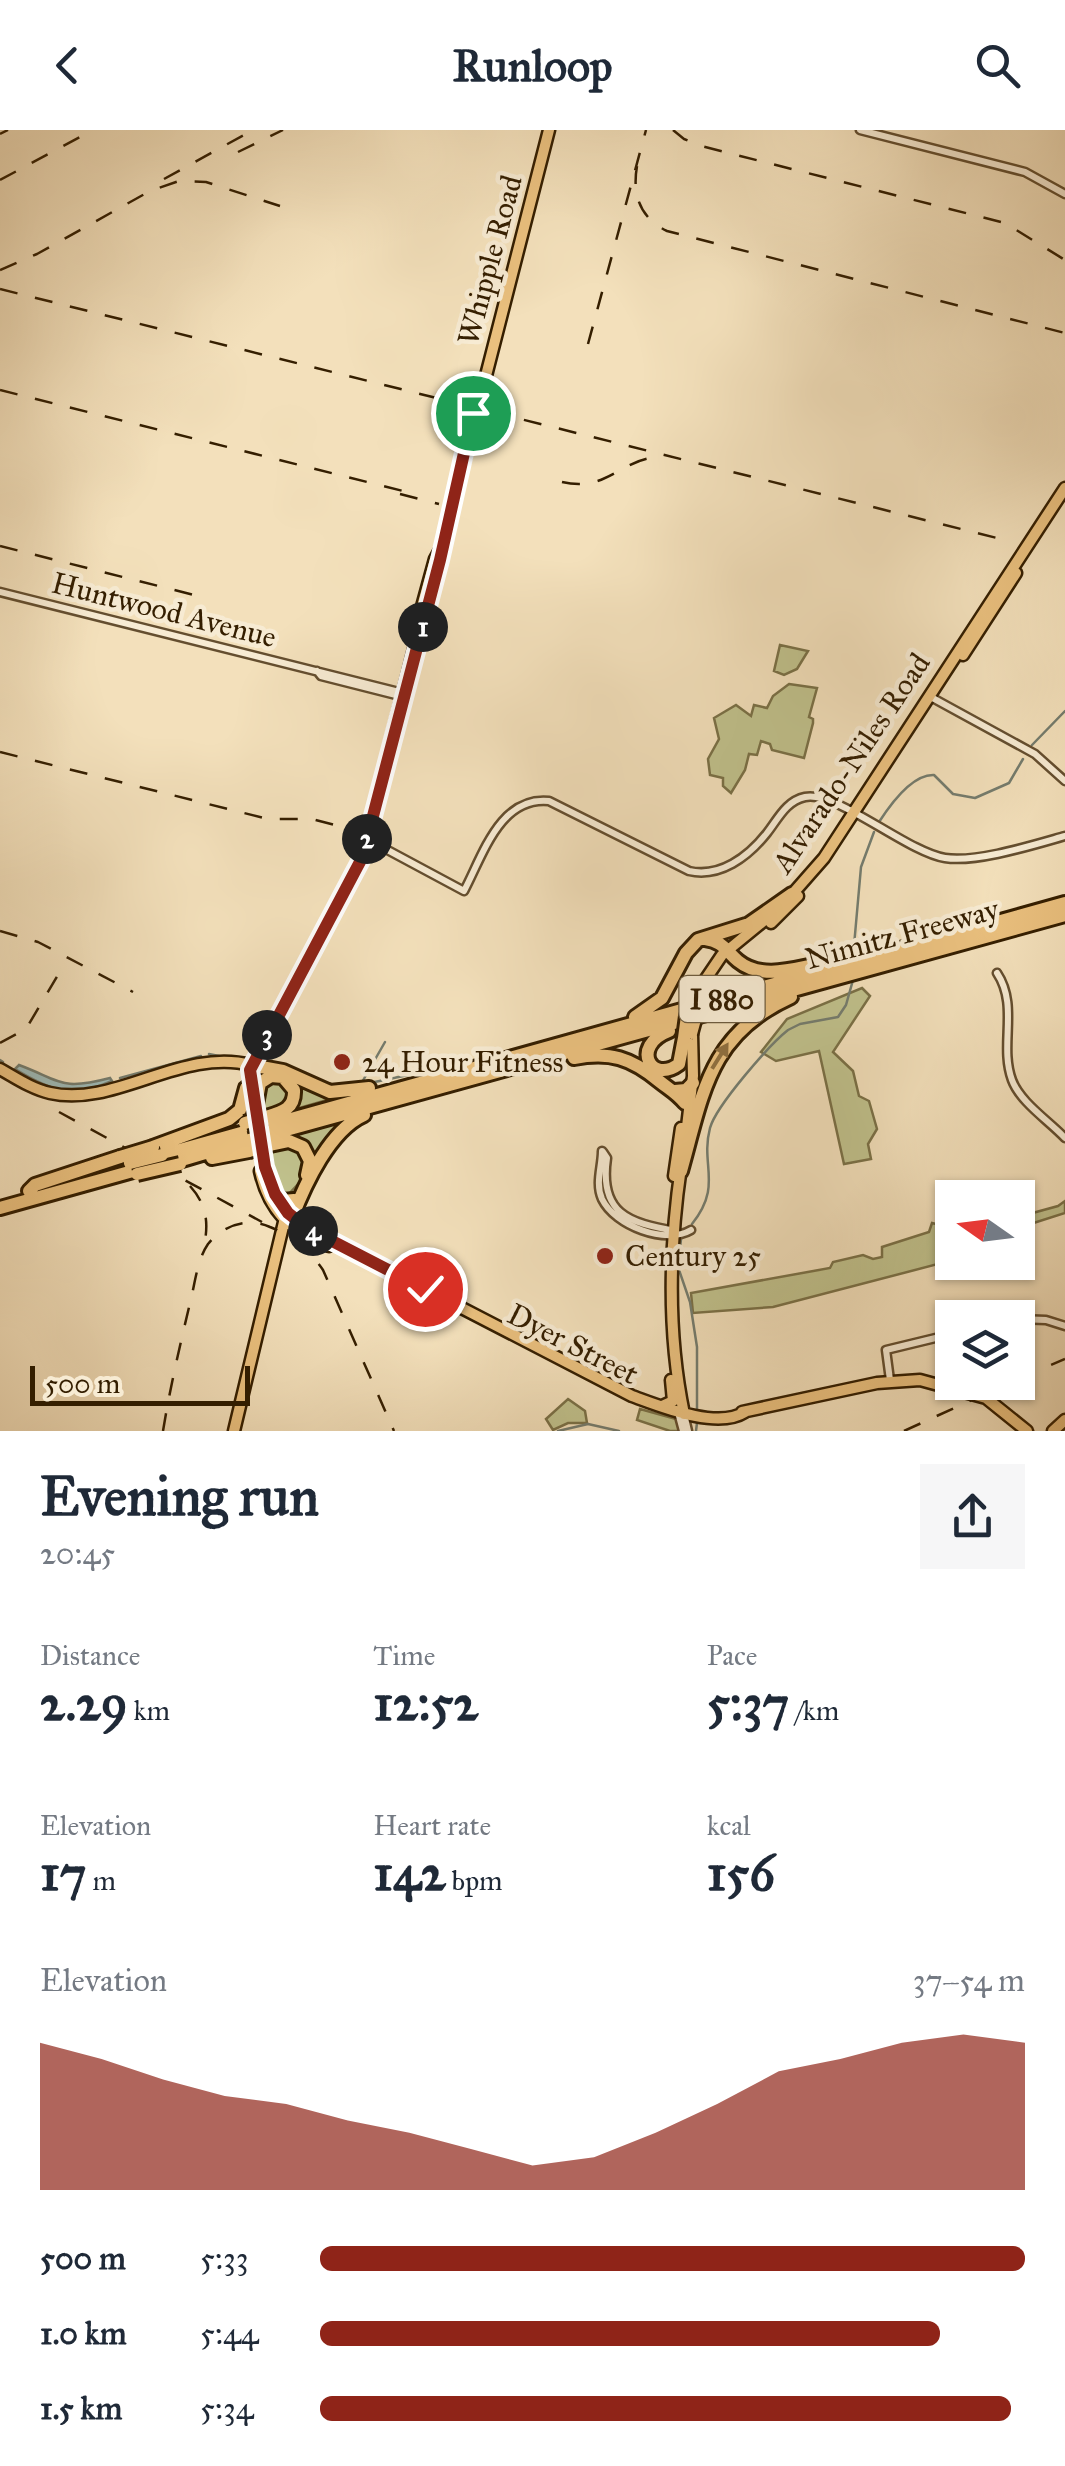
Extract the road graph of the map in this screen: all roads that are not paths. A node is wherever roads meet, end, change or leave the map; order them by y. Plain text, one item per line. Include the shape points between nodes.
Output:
1 (549, 130) edge
2 (860, 130) edge
3 (1065, 194) edge
4 (1065, 488) edge
5 (1065, 500) edge
6 (0, 592) edge
7 (404, 694) junction
8 (932, 698) junction
9 (1065, 781) edge
10 (855, 815) junction
11 (1065, 836) edge
12 (367, 839) junction
13 (830, 850) junction
14 (816, 878) junction
15 (792, 894) junction
16 (1065, 910) edge
17 (698, 940) junction
18 (730, 952) junction
19 (845, 970) junction
20 (997, 972) dead end
21 (701, 991) junction
22 (691, 1008) joint
23 (716, 1011) junction
24 (600, 1031) junction
25 (688, 1037) junction
26 (536, 1061) junction
27 (247, 1065) junction
28 (0, 1073) edge
29 (420, 1081) junction
30 (246, 1088) junction
31 (685, 1092) junction
32 (408, 1097) junction
33 (265, 1126) junction
34 (248, 1136) junction
35 (1065, 1138) edge
36 (168, 1157) junction
37 (130, 1166) junction
38 (681, 1171) junction
39 (275, 1194) joint
40 (0, 1205) edge
41 (290, 1215) junction
42 (670, 1230) junction
43 (686, 1230) dead end
44 (1035, 1320) edge
45 (1065, 1326) edge
46 (935, 1338) edge
47 (533, 1348) junction
48 (672, 1380) junction
49 (890, 1380) junction
50 (661, 1406) junction
51 (680, 1413) junction
52 (702, 1416) junction
53 (1065, 1420) edge
54 (686, 1430) edge
55 (236, 1431) edge
56 (1023, 1431) edge
57 (1053, 1431) edge

1 - 7 main road, Whipple Road
2 - 3 street via 1030,174
4 - 8 main road, Alvarado-Niles Road
5 - 8 main road, Alvarado-Niles Road
6 - 7 street, Huntwood Avenue
7 - 12 main road, Whipple Road
8 - 9 street via 1034,754
8 - 10 main road, Alvarado-Niles Road
10 - 11 street via 948,858
10 - 12 street via 831,800 805,797 784,809 747,852 723,870 704,874 549,801 526,802 509,812 464,891
10 - 13 main road, Alvarado-Niles Road
10 - 14 main road, Alvarado-Niles Road
12 - 27 main road, Whipple Road via 354,876
13 - 14 main road
13 - 15 main road, Alvarado-Niles Road
14 - 18 main road, Alvarado-Niles Road
15 - 17 highway via 748,924
15 - 18 main road, Alvarado-Niles Road
16 - 19 highway, Nimitz Freeway
17 - 18 highway via 718,941
17 - 24 highway via 656,1004
18 - 19 highway via 766,972
18 - 21 main road, Alvarado-Niles Road
19 - 23 highway, Nimitz Freeway / I 880
19 - 24 highway, Nimitz Freeway / I 880
38 -> 19 highway via 705,1084 728,1042 767,1009
20 - 35 street via 1008,999 1010,1076
21 - 22 main road, Alvarado-Niles Road, bridge
21 - 25 main road, Alvarado-Niles Road, bridge
22 - 25 highway, bridge
23 - 25 highway via 653,1039 647,1052 652,1065 664,1071 677,1067
23 - 26 highway, Nimitz Freeway / I 880
24 - 29 highway, Nimitz Freeway / I 880
25 - 31 main road, Alvarado-Niles Road
26 - 31 highway via 616,1056
26 - 32 highway, Nimitz Freeway / I 880
27 - 28 main road via 206,1062 65,1101 40,1096
27 - 29 highway via 339,1093
27 - 30 main road
27 - 33 main road
29 - 33 highway, Nimitz Freeway / I 880
30 - 36 highway via 240,1110
30 - 41 main road via 265,1191
31 - 38 main road, Alvarado-Niles Road
31 - 42 main road, Alvarado-Niles Road
32 - 33 highway, Nimitz Freeway / I 880
32 - 41 highway via 340,1131
33 - 34 highway, bridge
33 - 34 highway, bridge
33 - 39 main road via 265,1167
33 - 41 highway via 308,1153 310,1169
34 - 36 highway
34 - 36 highway
36 - 37 highway, bridge
36 - 37 highway, bridge
37 - 40 highway
37 - 40 highway
37 - 40 highway via 34,1185
38 - 42 main road, Alvarado-Niles Road
39 - 41 highway
41 - 47 main road, Dyer Street
41 - 55 main road
42 - 42 street via 614,1208 604,1187 602,1152 599,1185 607,1206 644,1230
42 - 43 main road
42 - 48 main road, Alvarado-Niles Road
42 - 51 main road, Alvarado-Niles Road
44 - 45 street
46 - 49 street via 886,1350
47 - 50 main road, Dyer Street
47 - 51 main road, Dyer Street via 634,1403
48 - 50 main road via 674,1401
48 - 51 main road, Alvarado-Niles Road
49 - 52 main road, Dyer Street via 727,1418
49 - 56 main road, Dyer Street via 932,1382 979,1398
50 - 51 main road, Dyer Street
51 - 52 main road, Dyer Street
51 - 54 street
52 - 54 main road
53 - 57 main road

